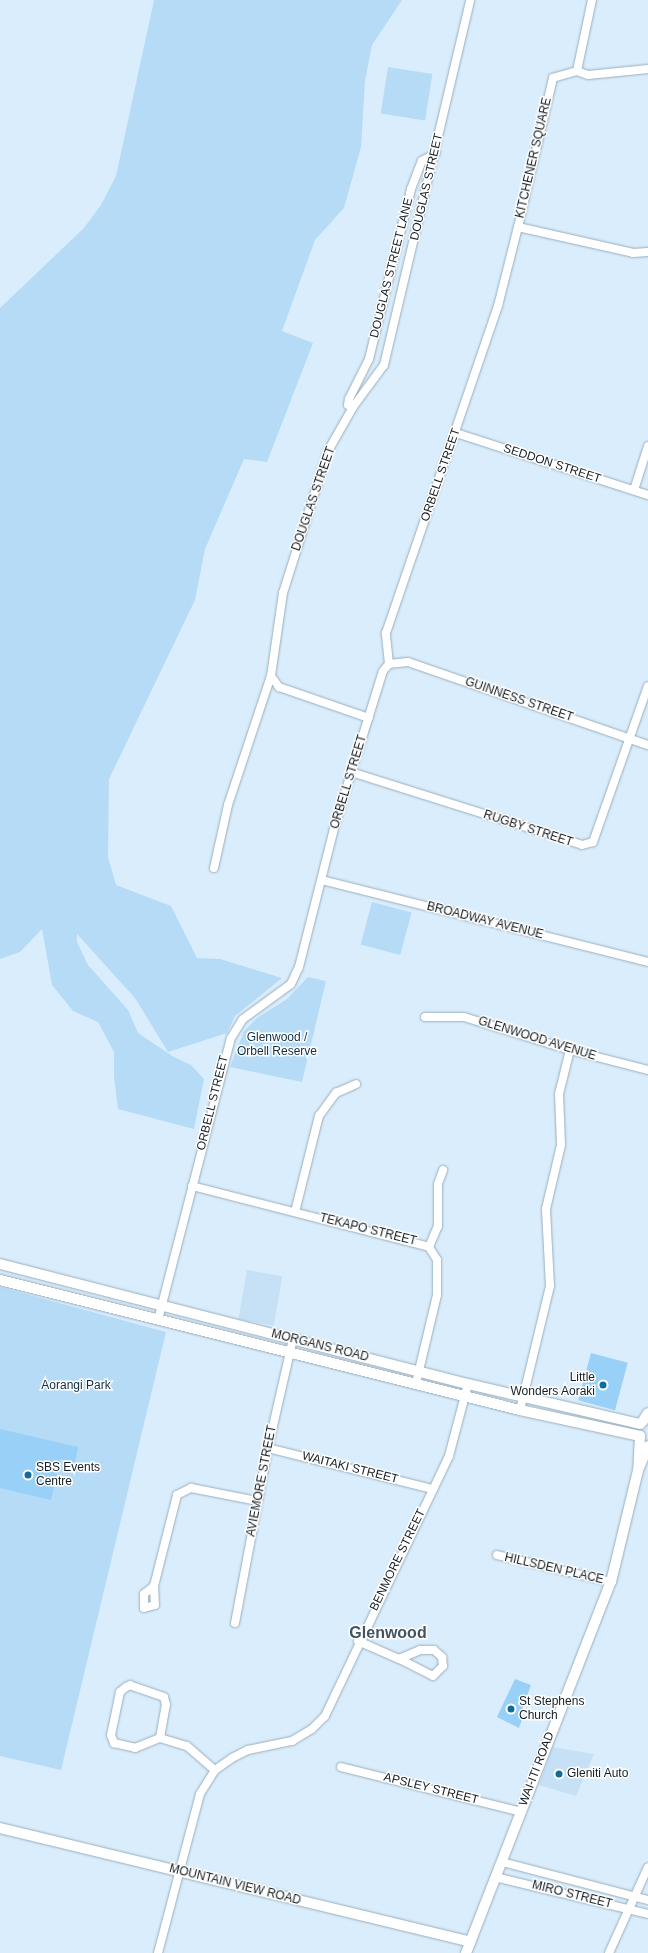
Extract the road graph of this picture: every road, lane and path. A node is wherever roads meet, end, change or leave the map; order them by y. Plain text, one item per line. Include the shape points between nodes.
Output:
1 (470, 0) edge
2 (592, 0) edge
3 (648, 69) edge
4 (577, 71) junction
5 (436, 153) junction
6 (518, 227) junction
7 (648, 252) edge
8 (353, 407) junction
9 (456, 433) junction
10 (648, 446) edge
11 (634, 490) junction
12 (648, 495) edge
13 (389, 664) junction
14 (271, 676) junction
15 (648, 686) edge
16 (369, 718) junction
17 (629, 739) junction
18 (648, 745) edge
19 (351, 772) junction
20 (214, 868) dead end
21 (322, 880) junction
22 (648, 962) edge
23 (425, 1017) dead end
24 (570, 1050) junction
25 (648, 1070) edge
26 (356, 1084) dead end
27 (443, 1170) dead end
28 (192, 1186) junction
29 (295, 1212) junction
30 (429, 1247) junction
31 (0, 1264) edge
32 (46, 1276) junction
33 (0, 1280) edge
34 (42, 1291) junction
35 (162, 1306) junction
36 (158, 1320) junction
37 (293, 1340) junction
38 (290, 1352) junction
39 (420, 1371) junction
40 (416, 1383) junction
41 (468, 1384) junction
42 (465, 1396) junction
43 (523, 1396) junction
44 (520, 1410) junction
45 (645, 1420) edge
46 (644, 1438) edge
47 (648, 1446) edge
48 (268, 1448) junction
49 (638, 1470) junction
50 (433, 1489) junction
51 (257, 1501) junction
52 (497, 1555) dead end
53 (611, 1582) junction
54 (154, 1586) dead end
55 (235, 1623) dead end
56 (358, 1641) junction
57 (400, 1659) junction
58 (160, 1738) junction
59 (341, 1767) dead end
60 (216, 1770) junction
61 (521, 1812) junction
62 (0, 1828) edge
63 (502, 1862) junction
64 (648, 1867) edge
65 (178, 1871) junction
66 (495, 1877) junction
67 (635, 1897) junction
68 (648, 1900) edge
69 (630, 1909) junction
70 (648, 1914) edge
71 (470, 1942) junction
72 (158, 1953) edge
73 (466, 1953) edge
74 (609, 1953) edge

1 - 5 street, DOUGLAS STREET
2 - 4 street
3 - 4 street, KITCHENER SQUARE via 588,75
4 - 6 street, KITCHENER SQUARE via 552,78
5 - 8 street, DOUGLAS STREET via 384,365
5 - 8 street, DOUGLAS STREET LANE via 422,161 411,188 369,359 348,399 348,405
6 - 7 street, KITCHENER SQUARE via 633,253
6 - 9 street, ORBELL STREET via 498,306
8 - 14 street, DOUGLAS STREET via 328,451 285,585
9 - 11 street, SEDDON STREET
9 - 13 street, ORBELL STREET via 386,633
10 - 11 street
11 - 12 street, SEDDON STREET
13 - 16 street, ORBELL STREET via 383,671
13 - 17 street, GUINNESS STREET via 408,662
14 - 16 street via 279,687
14 - 20 street, DOUGLAS STREET via 228,805
15 - 17 street, RUGBY STREET
16 - 19 street, ORBELL STREET
17 - 18 street, GUINNESS STREET
17 - 19 street, RUGBY STREET via 594,842 582,845
19 - 21 street, ORBELL STREET
21 - 22 street, BROADWAY AVENUE
21 - 28 street, ORBELL STREET via 296,976 283,991 243,1019 231,1038
23 - 24 street, GLENWOOD AVENUE via 464,1017
24 - 25 street, GLENWOOD AVENUE
24 - 43 street via 559,1094 561,1145 546,1209 550,1286
26 - 29 street via 336,1093 319,1116
27 - 30 street via 438,1184 438,1226
28 - 29 street, TEKAPO STREET
28 - 35 street, ORBELL STREET
29 - 30 street, TEKAPO STREET
30 - 39 street, TEKAPO STREET via 437,1260 438,1285
31 - 32 street, MORGANS ROAD
32 - 34 street
32 - 35 street, MORGANS ROAD
33 - 34 street, MORGANS ROAD
34 - 36 street, MORGANS ROAD
35 - 36 street, ORBELL STREET
35 - 37 street, MORGANS ROAD
36 - 38 street, MORGANS ROAD
37 - 38 street, AVIEMORE STREET
37 - 39 street, MORGANS ROAD
38 - 40 street, MORGANS ROAD
38 - 48 street, AVIEMORE STREET
39 - 40 street, TEKAPO STREET
39 - 41 street, MORGANS ROAD
40 - 42 street, MORGANS ROAD
41 - 42 street, BENMORE STREET
41 - 43 street, MORGANS ROAD
42 - 44 street, MORGANS ROAD
42 - 50 street, BENMORE STREET via 453,1446
43 - 44 street
43 - 45 street, MORGANS ROAD
44 - 46 street, MORGANS ROAD
45 - 46 street, WAI-ITI ROAD
46 - 49 street, WAI-ITI ROAD
47 - 49 street, WAI-ITI ROAD
48 - 50 street, WAITAKI STREET
48 - 51 street, AVIEMORE STREET
49 - 53 street, WAI-ITI ROAD
50 - 56 street, BENMORE STREET
51 - 54 street via 191,1488 177,1495
51 - 55 street, AVIEMORE STREET
52 - 53 street, HILLSDEN PLACE
53 - 61 street, WAI-ITI ROAD
56 - 57 street
56 - 60 street, BENMORE STREET via 325,1716 312,1729 292,1741 248,1750
57 - 57 street via 420,1650 434,1650 442,1657 443,1666 433,1676
58 - 58 street via 135,1748 114,1744 111,1735 120,1692 126,1687 130,1685 164,1697 166,1706
58 - 60 street via 187,1746
59 - 61 street, APSLEY STREET
60 - 65 street, BENMORE STREET via 200,1794
61 - 63 street, WAI-ITI ROAD
62 - 65 street, MOUNTAIN VIEW ROAD
63 - 66 street, WAI-ITI ROAD
63 - 67 street, MIRO STREET
64 - 67 street
65 - 71 street, MOUNTAIN VIEW ROAD
65 - 72 street, BENMORE STREET
66 - 69 street, MIRO STREET
66 - 71 street, WAI-ITI ROAD
67 - 68 street, MIRO STREET
67 - 69 street
69 - 70 street, MIRO STREET
69 - 74 street
71 - 73 street, WAI-ITI ROAD

